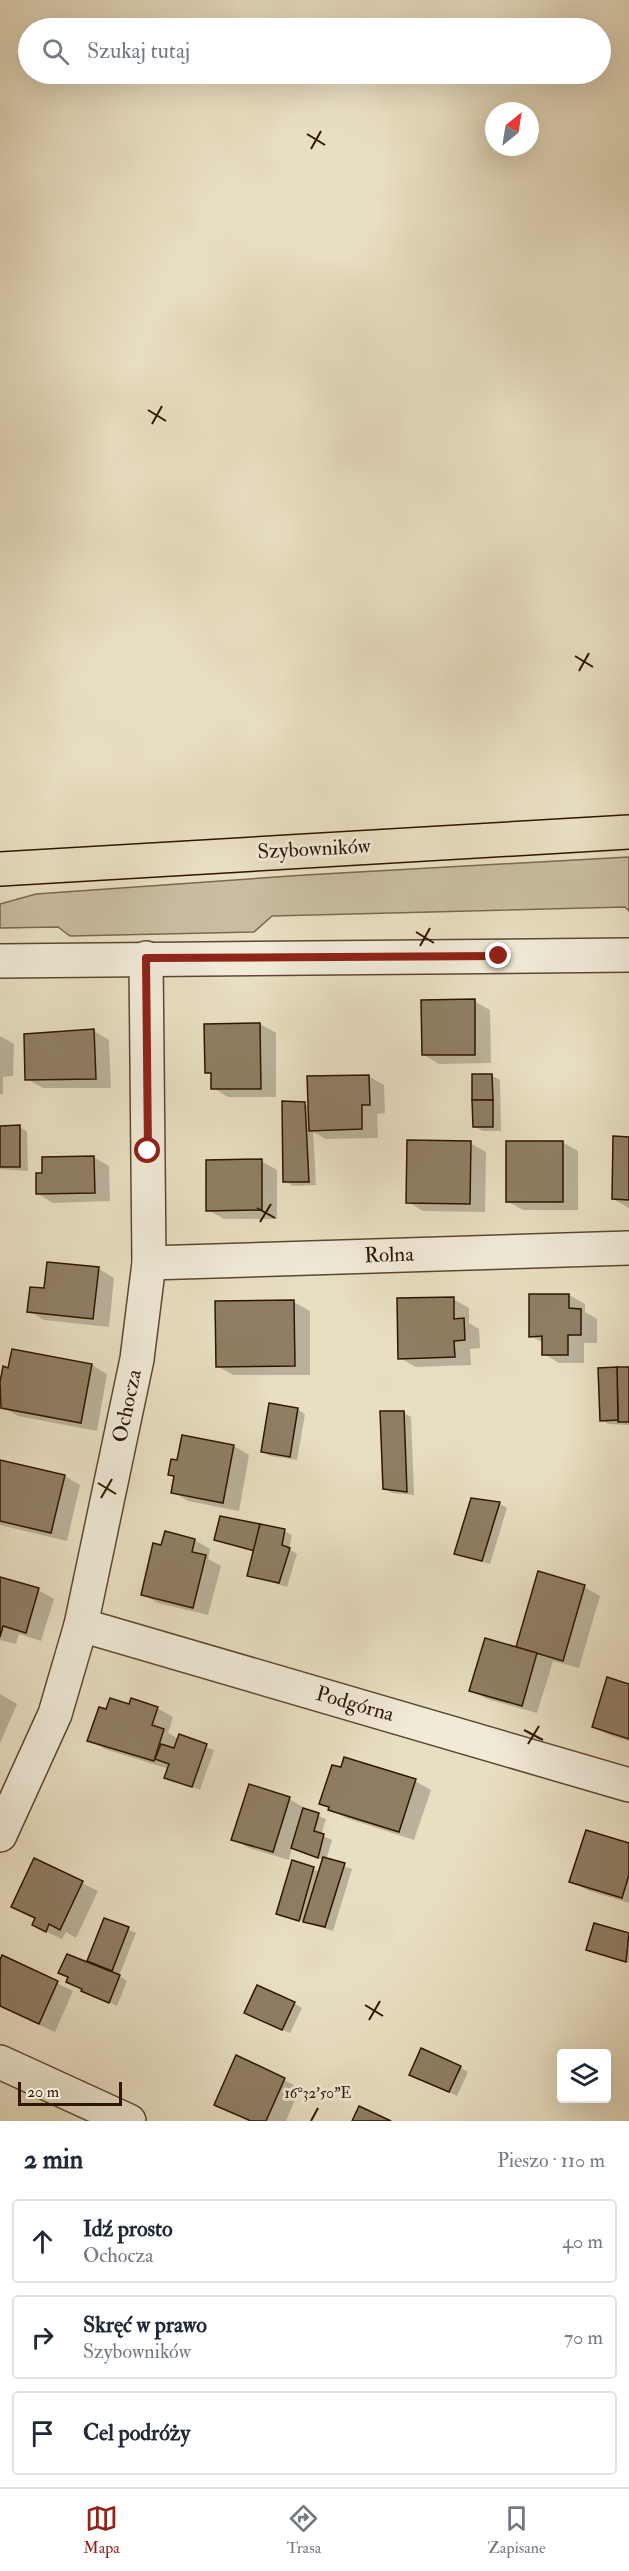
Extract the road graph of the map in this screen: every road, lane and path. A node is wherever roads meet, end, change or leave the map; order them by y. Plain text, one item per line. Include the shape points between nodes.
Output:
1 (629, 832) edge
2 (0, 869) edge
3 (629, 955) edge
4 (146, 958) junction
5 (0, 961) edge
6 (629, 1248) edge
7 (149, 1263) junction
8 (81, 1625) junction
9 (629, 1785) edge
10 (0, 1835) edge
11 (0, 2062) edge
12 (129, 2121) edge

1 - 2 main road, Szybowników
3 - 4 street
4 - 5 street
4 - 7 street, Ochocza
6 - 7 street, Rolna
7 - 8 street, Ochocza via 137,1359
8 - 9 street, Podgórna
8 - 10 street, Ochocza via 55,1714
11 - 12 street

